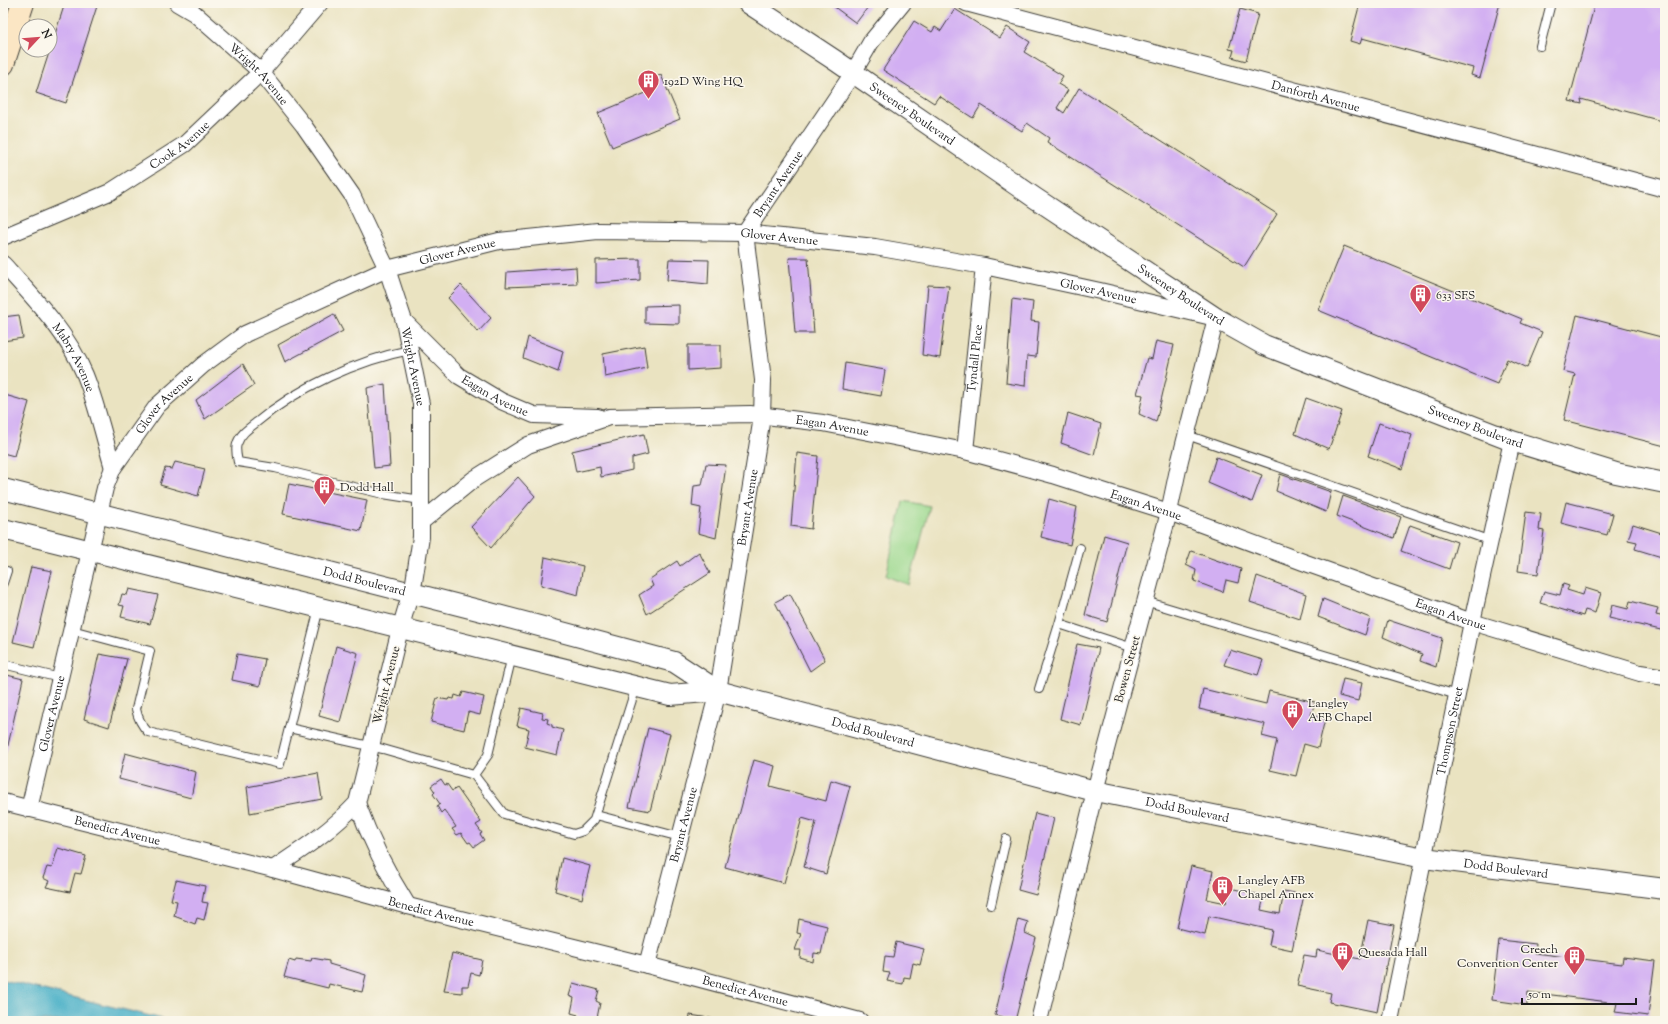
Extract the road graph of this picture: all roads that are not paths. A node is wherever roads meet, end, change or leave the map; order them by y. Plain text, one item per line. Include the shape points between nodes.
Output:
1 (23, 3) edge
2 (177, 3) edge
3 (320, 3) edge
4 (748, 3) edge
5 (903, 3) edge
6 (966, 3) edge
7 (1551, 3) edge
8 (1540, 46) dead end
9 (3, 64) edge
10 (261, 72) junction
11 (853, 73) junction
12 (1665, 189) edge
13 (745, 233) junction
14 (3, 237) edge
15 (3, 264) edge
16 (984, 266) junction
17 (387, 269) junction
18 (1216, 318) junction
19 (404, 321) junction
20 (410, 350) junction
21 (762, 416) junction
22 (609, 417) junction
23 (1186, 435) junction
24 (1512, 441) junction
25 (965, 451) junction
26 (113, 468) junction
27 (1665, 483) edge
28 (3, 490) edge
29 (421, 500) junction
30 (1169, 512) junction
31 (99, 514) junction
32 (421, 522) junction
33 (3, 529) edge
34 (1491, 541) junction
35 (1080, 548) dead end
36 (91, 550) junction
37 (7, 571) dead end
38 (3, 583) edge
39 (410, 594) junction
40 (1145, 601) junction
41 (319, 608) junction
42 (1472, 622) junction
43 (1059, 624) junction
44 (400, 629) junction
45 (72, 630) junction
46 (1132, 648) junction
47 (512, 656) junction
48 (3, 664) edge
49 (1665, 677) edge
50 (60, 678) junction
51 (636, 687) junction
52 (1039, 689) dead end
53 (718, 691) junction
54 (1458, 695) junction
55 (289, 728) junction
56 (370, 746) junction
57 (474, 775) junction
58 (1095, 791) junction
59 (3, 802) edge
60 (357, 802) junction
61 (30, 809) junction
62 (596, 815) junction
63 (680, 836) junction
64 (1006, 839) dead end
65 (1424, 858) junction
66 (273, 869) junction
67 (1665, 889) edge
68 (991, 905) dead end
69 (408, 906) junction
70 (647, 965) junction
71 (860, 1021) edge
72 (1039, 1021) edge
73 (1390, 1021) edge

1 - 9 main road
2 - 10 street, Wright Avenue via 194,13
3 - 10 street, Cook Avenue
4 - 11 street, Sweeney Boulevard
5 - 11 street via 871,42
6 - 12 street, Danforth Avenue
7 - 8 lane
10 - 14 street, Cook Avenue via 186,144 148,169 110,192
10 - 17 street, Wright Avenue via 304,126 352,196
11 - 13 street, Bryant Avenue
11 - 18 street, Sweeney Boulevard via 1042,203
13 - 16 street, Glover Avenue via 874,247
13 - 17 street, Glover Avenue via 598,230 499,241
13 - 21 street, Bryant Avenue via 763,380
15 - 26 street, Mabry Avenue via 56,324 71,347 95,401
16 - 18 street, Glover Avenue
16 - 25 street, Tyndall Place
17 - 19 street, Wright Avenue
17 - 26 street, Glover Avenue via 246,334 203,365 157,406
18 - 23 street, Bowen Street
18 - 24 street, Sweeney Boulevard via 1264,345
19 - 20 street, Wright Avenue
19 - 22 street, Eagan Avenue via 459,376 501,401 534,415
20 - 29 street, Wright Avenue via 421,404
20 - 29 lane via 397,352 333,375 274,408 242,435 236,445 238,462
21 - 22 street, Eagan Avenue via 750,414
21 - 25 street, Eagan Avenue via 823,423
21 - 53 street, Bryant Avenue
22 - 32 street, Eagan Avenue via 528,445 474,479
23 - 30 street, Bowen Street
23 - 34 lane
24 - 27 street, Sweeney Boulevard via 1616,473
24 - 34 street, Thompson Street
25 - 30 street, Eagan Avenue
26 - 31 street, Glover Avenue
28 - 31 street, Dodd Boulevard
29 - 32 street, Wright Avenue
30 - 40 street, Bowen Street
30 - 42 street, Eagan Avenue
31 - 36 street, Glover Avenue
31 - 39 street, Dodd Boulevard
32 - 39 street, Wright Avenue via 421,537
33 - 36 street, Dodd Boulevard
34 - 42 street, Thompson Street
35 - 43 lane
36 - 41 street, Dodd Boulevard
36 - 45 street, Glover Avenue
37 - 38 lane
39 - 44 street, Wright Avenue
39 - 53 street, Dodd Boulevard via 674,662
40 - 46 street, Bowen Street
40 - 54 lane
41 - 44 street, Dodd Boulevard
41 - 55 lane
42 - 49 street, Eagan Avenue via 1640,673
42 - 54 street, Thompson Street
43 - 46 lane
43 - 52 lane
44 - 47 street, Dodd Boulevard
44 - 56 street, Wright Avenue
45 - 50 street, Glover Avenue
45 - 55 lane via 150,651 136,709 141,725 148,732 280,764
46 - 58 street, Bowen Street
47 - 51 street, Dodd Boulevard
47 - 57 lane via 488,755
48 - 50 lane
50 - 61 street, Glover Avenue
51 - 53 street, Dodd Boulevard via 670,695
51 - 62 lane
53 - 58 street, Dodd Boulevard
53 - 63 street, Bryant Avenue
54 - 65 street, Thompson Street
55 - 56 lane
56 - 57 lane
56 - 60 street, Wright Avenue
57 - 62 lane via 504,814 574,834 590,826
58 - 65 street, Dodd Boulevard
58 - 72 street, Bowen Street
59 - 61 street, Benedict Avenue
60 - 66 street via 312,843
60 - 69 street via 369,836
61 - 66 street, Benedict Avenue
62 - 63 lane
63 - 70 street, Bryant Avenue
64 - 68 lane
65 - 67 street, Dodd Boulevard
65 - 73 street, Thompson Street
66 - 69 street, Benedict Avenue
69 - 70 street, Benedict Avenue
70 - 71 street, Benedict Avenue

